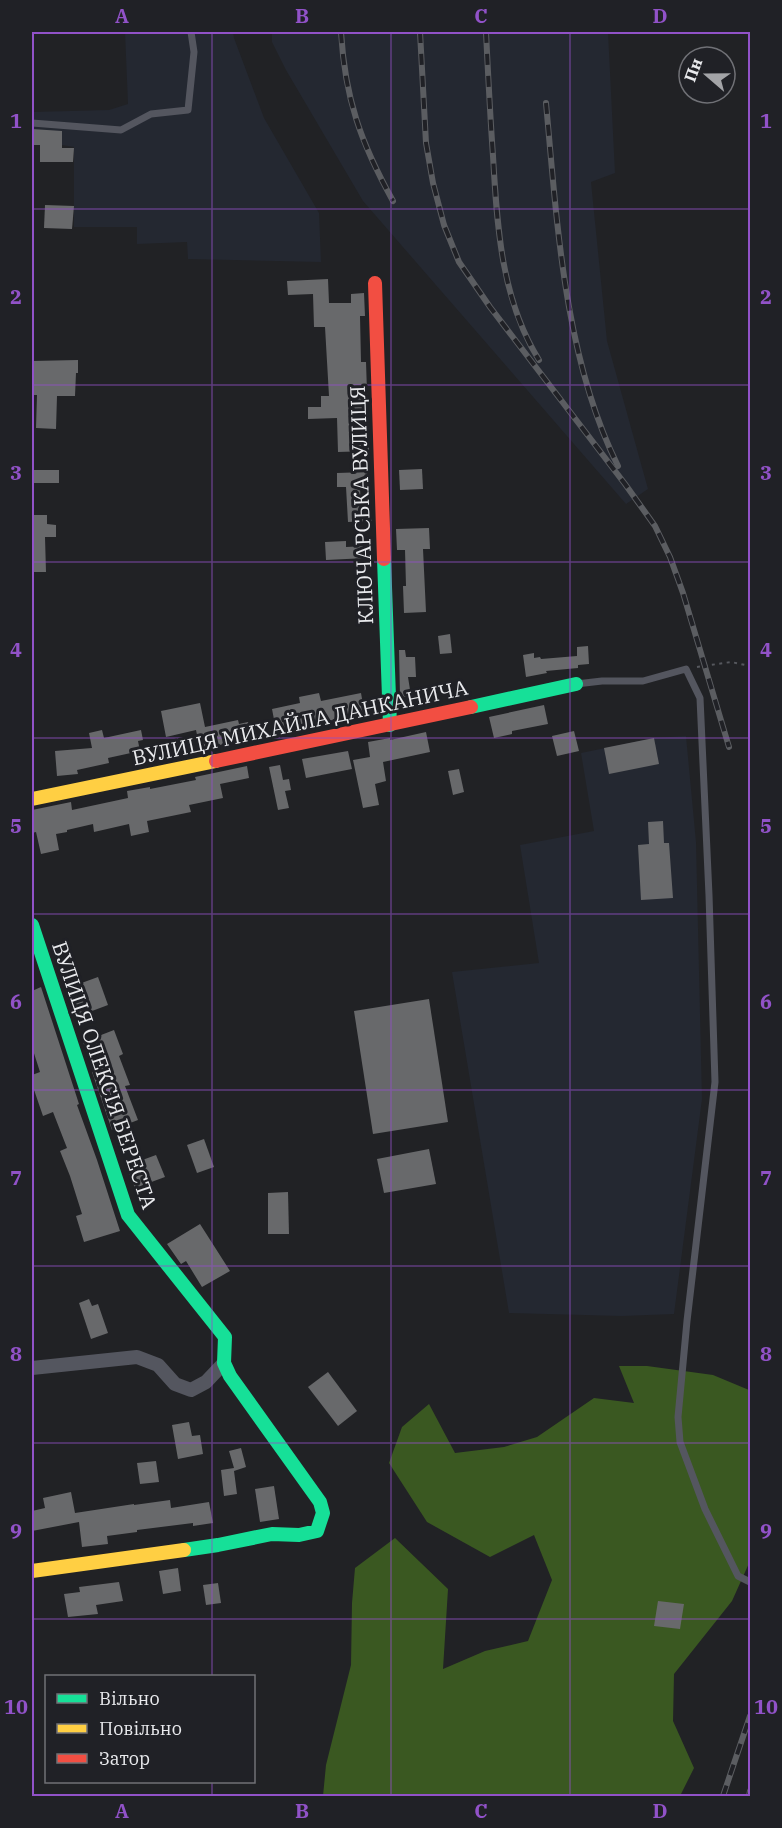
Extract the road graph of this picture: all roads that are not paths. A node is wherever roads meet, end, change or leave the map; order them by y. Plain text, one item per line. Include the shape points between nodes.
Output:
1 (191, 32) edge
2 (32, 123) edge
3 (375, 283) dead end
4 (576, 684) joint
5 (390, 725) junction
6 (32, 799) edge
7 (32, 925) edge
8 (224, 1363) junction
9 (32, 1368) edge
10 (32, 1571) edge
11 (750, 1582) edge

1 - 2 lane via 194,52 188,110 151,114 121,130
3 - 5 street, КЛЮЧАРСЬКА ВУЛИЦЯ
4 - 5 street, ВУЛИЦЯ МИХАЙЛА ДАНКАНИЧА
4 - 11 lane via 643,681 686,669 700,698 715,1082 678,1417 680,1442 705,1509 738,1576
5 - 6 street, ВУЛИЦЯ МИХАЙЛА ДАНКАНИЧА
7 - 8 street, ВУЛИЦЯ ОЛЕКСІЯ БЕРЕСТА via 128,1215 225,1336
8 - 9 street via 206,1383 191,1389 175,1384 158,1365 137,1357
8 - 10 street, ВУЛИЦЯ ОЛЕКСІЯ БЕРЕСТА via 320,1502 323,1513 317,1531 272,1534

